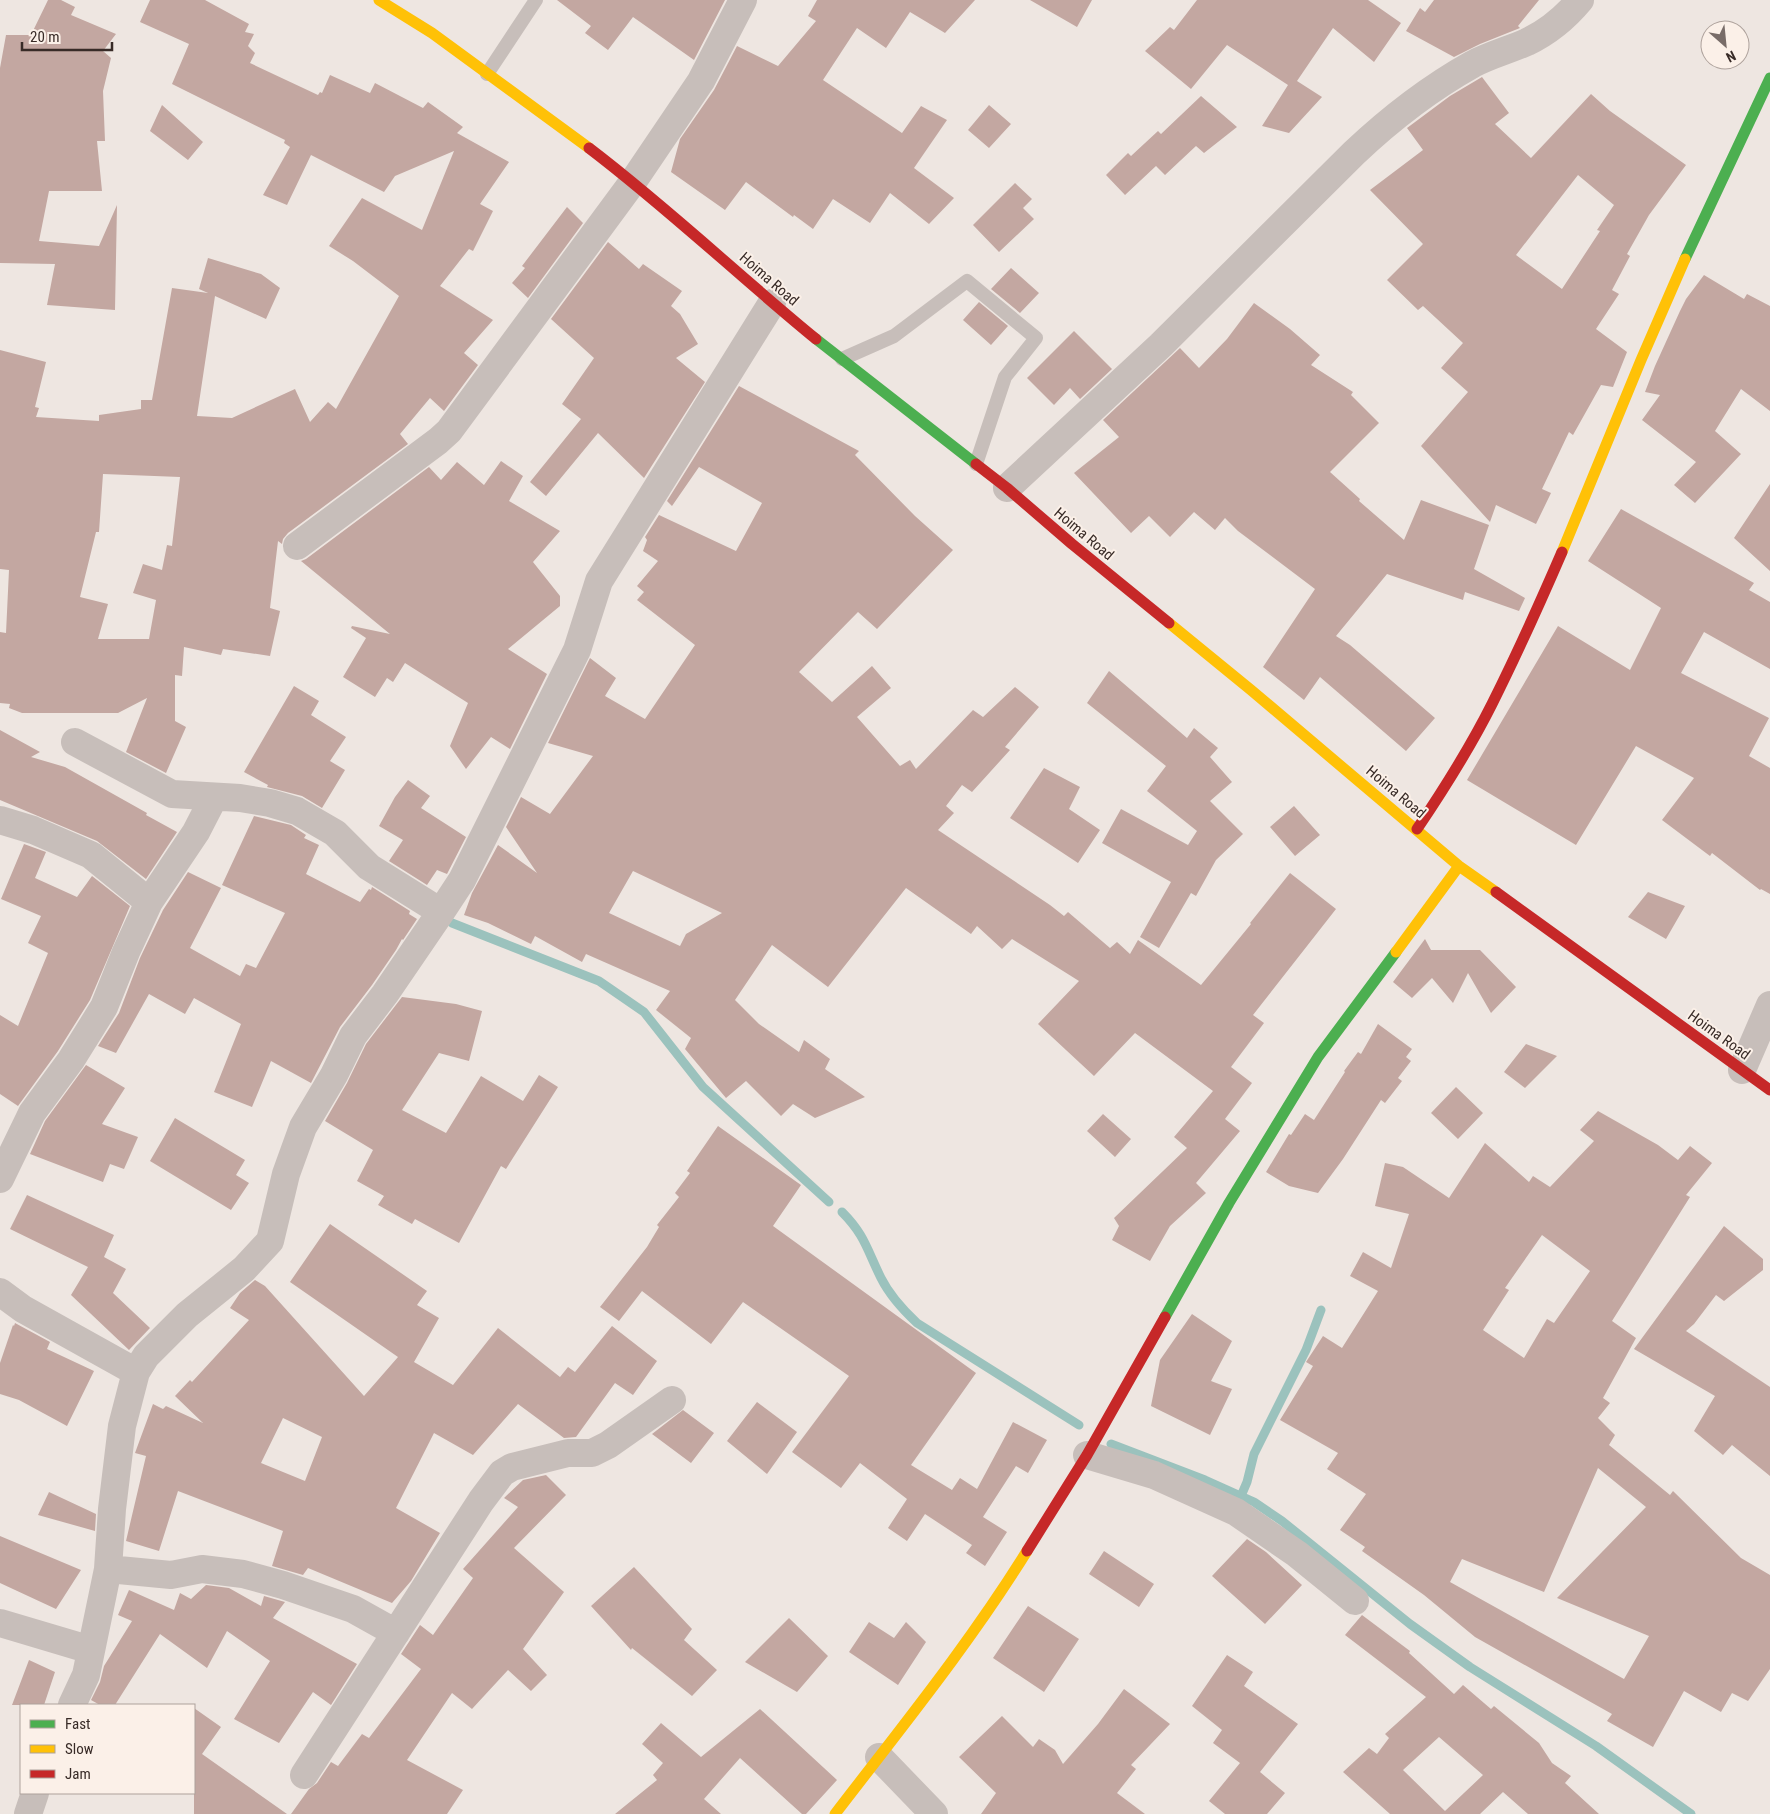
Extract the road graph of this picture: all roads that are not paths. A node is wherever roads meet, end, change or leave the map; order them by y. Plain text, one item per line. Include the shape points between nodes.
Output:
1 (380, 0) edge
2 (536, 0) edge
3 (743, 0) edge
4 (1580, 0) edge
5 (487, 74) junction
6 (1770, 78) edge
7 (632, 183) junction
8 (772, 303) junction
9 (842, 359) junction
10 (976, 464) junction
11 (1007, 488) junction
12 (297, 546) dead end
13 (75, 742) dead end
14 (214, 797) junction
15 (0, 820) edge
16 (1417, 830) junction
17 (1459, 866) junction
18 (149, 902) junction
19 (441, 912) junction
20 (1770, 1005) edge
21 (1742, 1070) junction
22 (1770, 1090) edge
23 (0, 1179) edge
24 (0, 1292) edge
25 (136, 1372) junction
26 (672, 1400) dead end
27 (1087, 1456) junction
28 (108, 1569) junction
29 (1355, 1601) dead end
30 (0, 1623) edge
31 (396, 1633) junction
32 (91, 1650) junction
33 (72, 1704) edge
34 (878, 1757) junction
35 (304, 1775) dead end
36 (35, 1794) edge
37 (28, 1814) edge
38 (835, 1814) edge
39 (934, 1814) edge

1 - 5 street, Hoima Road
2 - 5 lane
3 - 7 street via 701,81
4 - 11 street via 1568,14 1539,36 1472,65 1385,124 1161,345
5 - 7 street, Hoima Road
6 - 16 street via 1686,256 1540,605 1491,706
7 - 8 street, Hoima Road
7 - 12 street via 449,431
8 - 9 street, Hoima Road
8 - 19 street via 600,581 578,650 462,880
9 - 10 street, Hoima Road
9 - 10 lane via 894,336 967,281 1036,338 1005,377
10 - 11 street, Hoima Road
11 - 16 street, Hoima Road
13 - 14 street via 172,794
14 - 18 street via 196,832
14 - 19 street via 270,802 297,811 335,833 369,867
15 - 18 street via 33,830 91,855
16 - 17 street, Hoima Road
17 - 21 street, Hoima Road
17 - 27 street via 1318,1057 1229,1203
18 - 23 street via 104,1008 32,1113
19 - 25 street via 354,1036 304,1128 286,1174 270,1242 244,1269 187,1315 146,1356
20 - 21 street
21 - 22 street, Hoima Road
24 - 25 street via 23,1309
25 - 28 street via 122,1426
26 - 31 street via 608,1445 592,1452 568,1453 512,1467 502,1474 480,1502
27 - 29 street via 1154,1475 1236,1512 1298,1554
27 - 34 street via 1002,1591
28 - 31 street via 171,1575 202,1569 243,1574 353,1609
28 - 32 street
30 - 32 street
31 - 35 street
32 - 33 street via 86,1675
34 - 38 street
34 - 39 street
36 - 37 street

